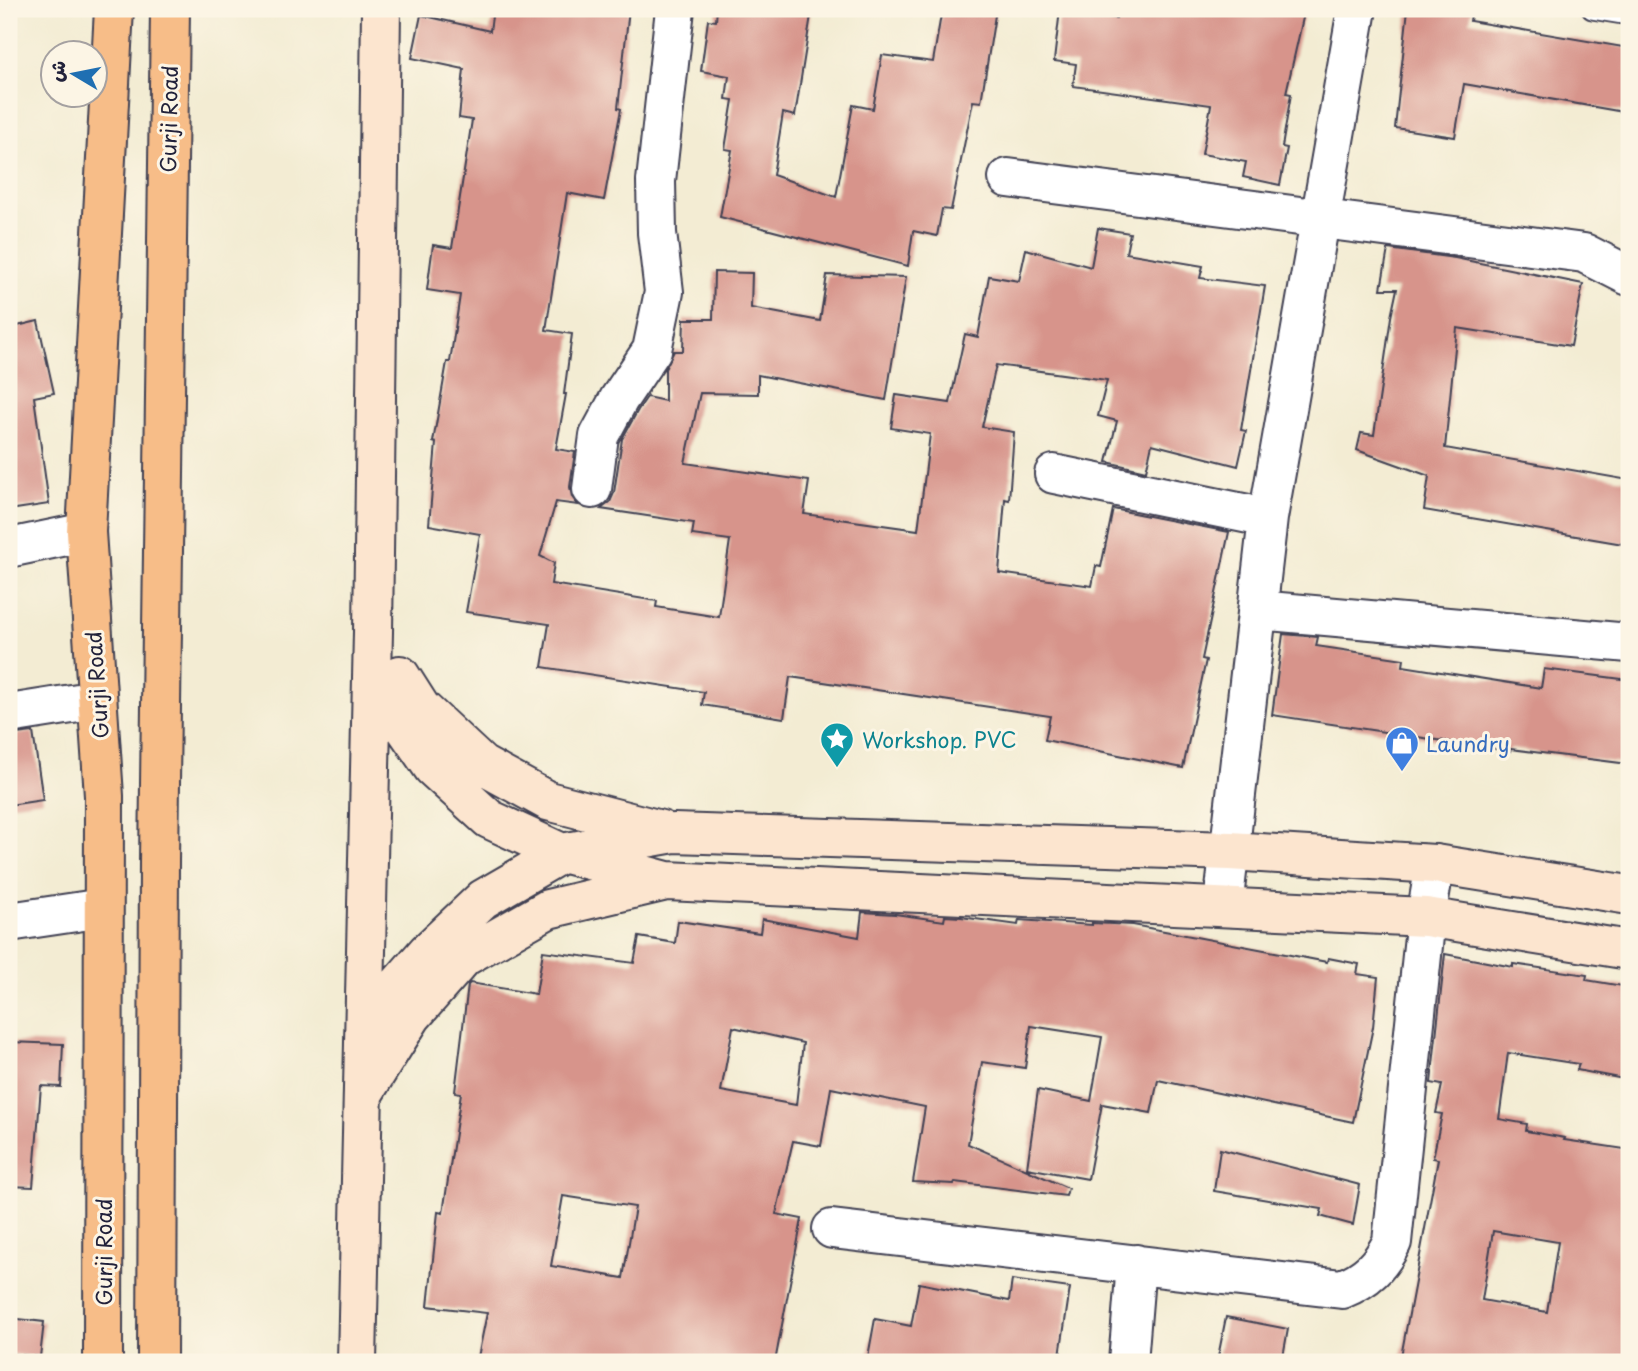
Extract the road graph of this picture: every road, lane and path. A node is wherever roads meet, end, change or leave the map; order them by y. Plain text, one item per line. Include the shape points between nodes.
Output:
1 (114, 9) edge
2 (170, 9) edge
3 (381, 9) edge
4 (675, 9) edge
5 (1357, 9) edge
6 (1592, 9) edge
7 (1629, 15) edge
8 (1008, 178) dead end
9 (1320, 219) junction
10 (1629, 276) edge
11 (1054, 474) dead end
12 (592, 489) dead end
13 (1268, 518) junction
14 (86, 532) junction
15 (9, 548) edge
16 (1258, 610) junction
17 (1629, 643) edge
18 (373, 647) junction
19 (97, 700) junction
20 (9, 713) edge
21 (674, 833) junction
22 (1230, 851) junction
23 (562, 853) junction
24 (1435, 864) junction
25 (667, 881) junction
26 (1629, 895) edge
27 (1223, 907) junction
28 (103, 908) junction
29 (1426, 917) junction
30 (9, 922) edge
31 (1629, 950) edge
32 (365, 1037) junction
33 (364, 1093) junction
34 (832, 1229) dead end
35 (1136, 1264) junction
36 (103, 1362) edge
37 (157, 1362) edge
38 (357, 1362) edge
39 (1128, 1362) edge

1 - 14 highway, Gurji Road
2 - 37 highway, Gurji Road
3 - 18 street
4 - 12 street via 656,181 664,292 652,351 599,436
5 - 9 street
6 - 7 lane
8 - 9 street
9 - 10 street via 1584,253
9 - 13 street
11 - 13 street
13 - 16 street
14 - 15 street
14 - 19 highway, Gurji Road
16 - 17 street
16 - 22 street
18 - 21 street via 421,708 482,765 548,801
18 - 23 street via 397,716 433,768 489,819
18 - 32 street
19 - 20 street
19 - 28 highway, Gurji Road via 104,796
21 - 22 street
21 - 23 street
22 - 24 street
22 - 27 street
23 - 25 street
23 - 32 street via 483,899 392,992
24 - 26 street
24 - 29 street
25 - 27 street
25 - 33 street via 548,909 464,957 412,1016
27 - 29 street
28 - 30 street
28 - 36 highway, Gurji Road
29 - 31 street
29 - 35 street via 1395,1225 1392,1242 1374,1271 1342,1289
32 - 33 street
33 - 38 street
34 - 35 street
35 - 39 street

